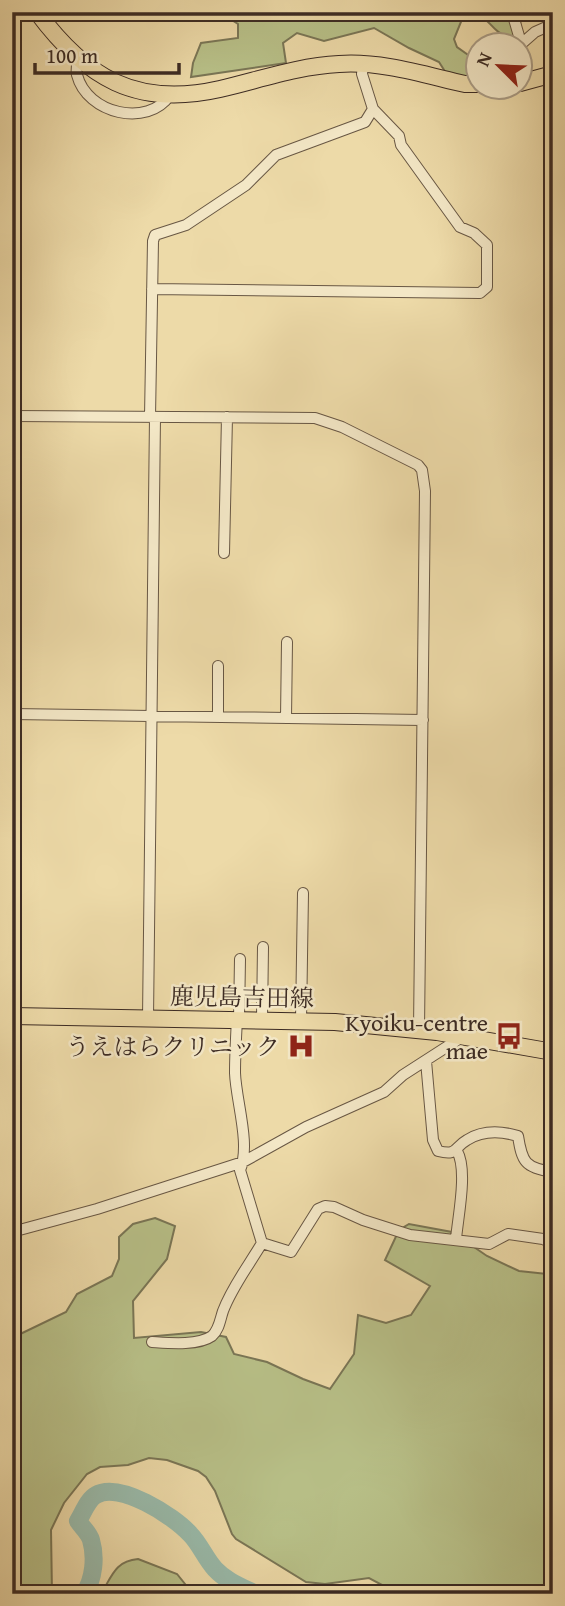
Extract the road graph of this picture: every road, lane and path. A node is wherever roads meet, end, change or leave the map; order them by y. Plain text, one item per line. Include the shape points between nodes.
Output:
1 (37, 12) edge
2 (512, 12) edge
3 (553, 24) edge
4 (517, 32) edge
5 (534, 33) edge
6 (78, 59) junction
7 (363, 64) junction
8 (553, 74) edge
9 (534, 79) edge
10 (463, 83) edge
11 (170, 95) junction
12 (373, 109) junction
13 (152, 289) junction
14 (12, 416) edge
15 (153, 417) junction
16 (227, 417) junction
17 (225, 553) dead end
18 (287, 642) dead end
19 (218, 666) dead end
20 (12, 714) edge
21 (151, 716) junction
22 (218, 717) junction
23 (286, 718) junction
24 (423, 720) junction
25 (303, 893) dead end
26 (263, 947) dead end
27 (240, 959) dead end
28 (12, 1016) edge
29 (148, 1018) junction
30 (238, 1019) junction
31 (262, 1019) junction
32 (301, 1021) junction
33 (419, 1030) junction
34 (462, 1037) junction
35 (553, 1052) edge
36 (426, 1061) junction
37 (457, 1151) junction
38 (243, 1162) junction
39 (553, 1172) edge
40 (12, 1232) edge
41 (456, 1239) junction
42 (262, 1243) junction
43 (553, 1244) edge
44 (152, 1342) dead end

1 - 6 main road
2 - 4 street
3 - 5 street
6 - 11 main road via 129,89
6 - 11 street via 81,83 109,110 130,114 155,110
7 - 10 main road
7 - 11 main road via 306,68 219,89
7 - 12 street
8 - 9 main road
12 - 13 street via 365,121 276,155 246,185 186,225 155,235
12 - 13 street via 399,136 460,227 487,245 485,291
13 - 15 street
14 - 15 street
15 - 16 street
15 - 21 street
16 - 17 street
16 - 24 street via 329,422 395,451 422,470
18 - 23 street
19 - 22 street
20 - 21 street
21 - 22 street
21 - 29 street
22 - 23 street
23 - 24 street
24 - 33 street
25 - 32 street
26 - 31 street
27 - 30 street
28 - 29 main road, 鹿児島吉田線
29 - 30 main road, 鹿児島吉田線
30 - 31 main road, 鹿児島吉田線
30 - 38 street via 235,1073
31 - 32 main road, 鹿児島吉田線
32 - 33 main road, 鹿児島吉田線
33 - 34 main road, 鹿児島吉田線
34 - 35 main road, 鹿児島吉田線
34 - 36 street
36 - 37 street via 433,1140 438,1151
36 - 38 street via 384,1092
37 - 39 street via 466,1140 483,1133 505,1132 518,1136 524,1162
37 - 41 street via 462,1178
38 - 40 street
38 - 42 street via 240,1170
41 - 42 street via 410,1236 325,1206 318,1209 291,1252
41 - 43 street via 489,1244 508,1234
42 - 44 street via 212,1336 176,1344

